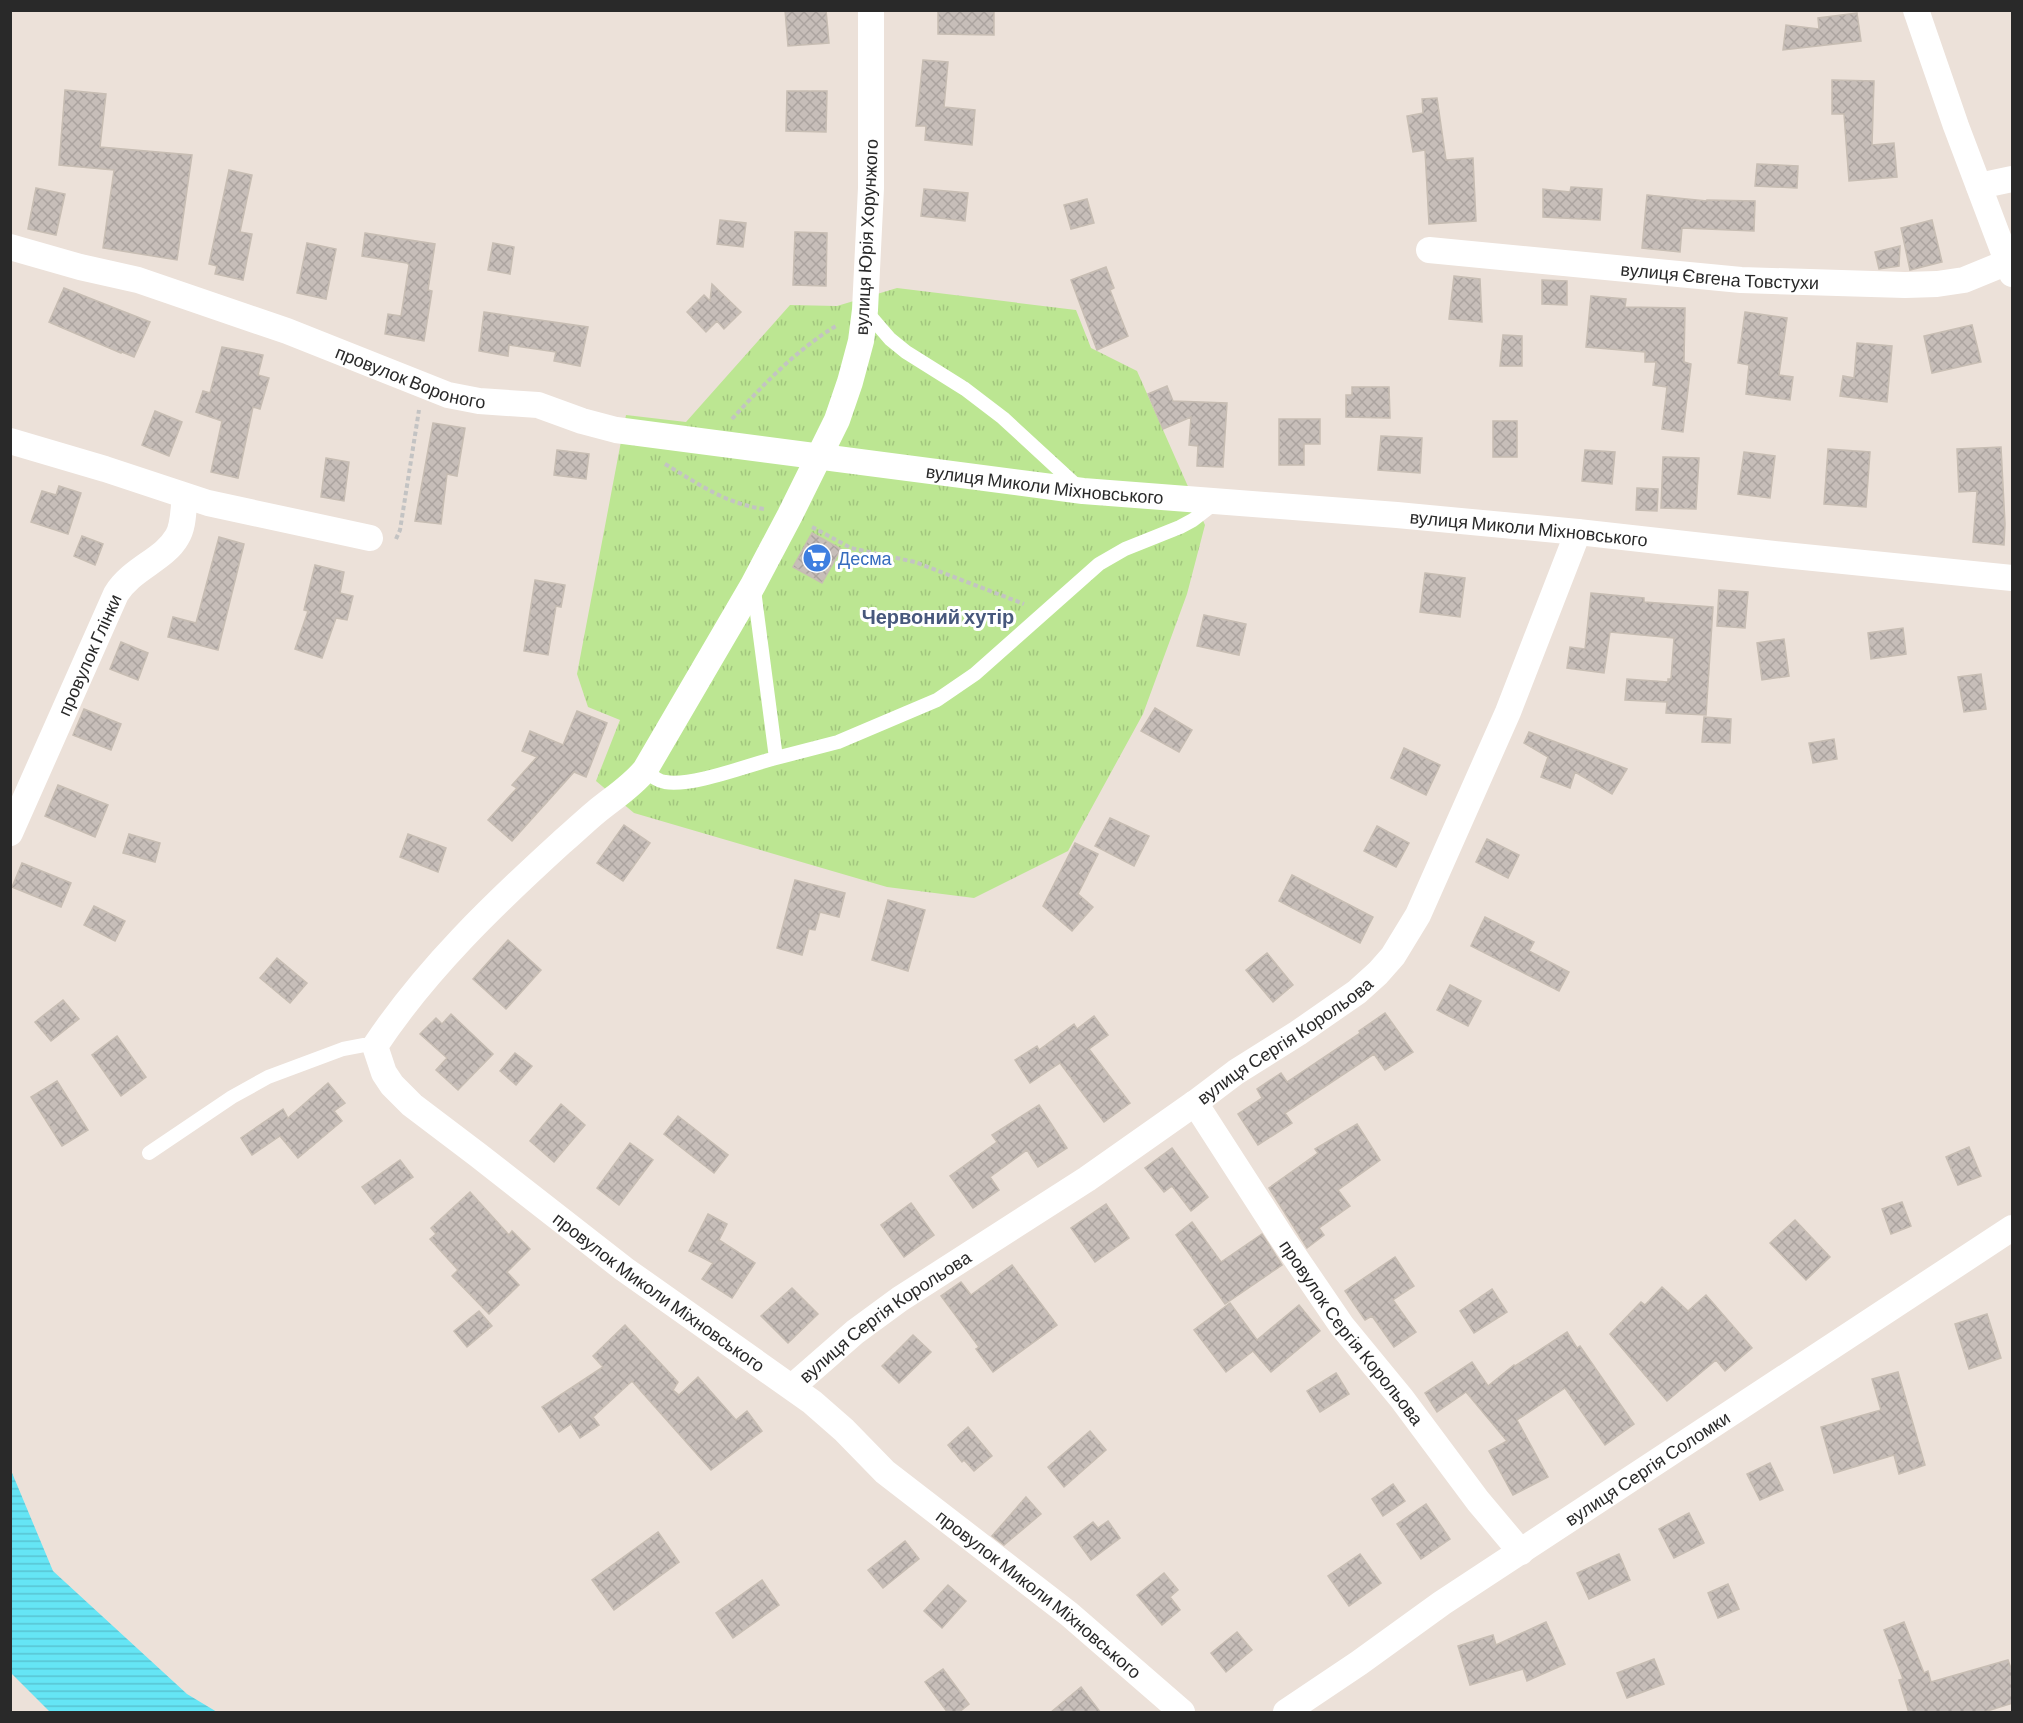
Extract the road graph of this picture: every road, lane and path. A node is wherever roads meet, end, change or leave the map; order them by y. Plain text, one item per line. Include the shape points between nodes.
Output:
1 (871, 10) edge
2 (1916, 10) edge
3 (2013, 179) edge
4 (1979, 186) junction
5 (10, 247) edge
6 (1429, 250) dead end
7 (2010, 268) edge
8 (865, 310) junction
9 (423, 386) junction
10 (10, 441) edge
11 (721, 444) junction
12 (820, 457) junction
13 (663, 463) dead end
14 (1083, 491) junction
15 (185, 496) junction
16 (1215, 503) junction
17 (790, 515) junction
18 (1578, 532) junction
19 (370, 538) joint
20 (2013, 578) edge
21 (753, 585) junction
22 (1048, 609) junction
23 (776, 758) junction
24 (645, 770) junction
25 (10, 832) edge
26 (375, 1046) junction
27 (1195, 1103) junction
28 (149, 1153) dead end
29 (2013, 1228) edge
30 (792, 1387) junction
31 (1521, 1552) junction
32 (1182, 1713) edge
33 (1286, 1713) edge

1 - 8 street, вулиця Юрія Хорунжого via 871,188
2 - 4 street, вулиця Євгена Товстухи
3 - 4 street
4 - 7 street, вулиця Євгена Товстухи
5 - 9 street, провулок Вороного via 138,280 287,331
6 - 7 street, вулиця Євгена Товстухи via 1741,280 1937,284
8 - 11 path via 822,335 760,388 727,425
8 - 12 street, вулиця Юрія Хорунжого via 850,382
8 - 14 lane via 890,339 1003,418
9 - 11 street, провулок Вороного via 460,398 538,405 616,430
9 - 19 path via 398,537 391,542
10 - 15 street
11 - 12 street, провулок Вороного
12 - 14 street, вулиця Миколи Міхновського
12 - 17 street
13 - 17 path via 721,497
14 - 16 street, вулиця Миколи Міхновського
15 - 19 street
15 - 25 street, провулок Глінки via 177,539 123,583 109,609
16 - 18 street, вулиця Миколи Міхновського
16 - 22 lane via 1180,527 1110,556
17 - 21 street
17 - 22 path via 851,548 915,562 993,594
18 - 20 street, вулиця Миколи Міхновського
18 - 27 street, вулиця Сергія Корольова via 1508,712 1408,934 1378,973 1357,992
21 - 23 lane
21 - 24 street
22 - 23 lane via 975,674 937,700 838,742
23 - 24 lane via 676,783 659,780
24 - 26 street via 491,909 419,986
26 - 28 lane via 342,1049 268,1077 231,1096
26 - 30 street, провулок Миколи Міхновського via 384,1073 412,1105 624,1269
27 - 30 street, вулиця Сергія Корольова via 1087,1179 893,1304
27 - 31 street, провулок Сергія Корольова via 1342,1326
29 - 31 street, вулиця Сергія Соломки
30 - 32 street, провулок Миколи Міхновського via 830,1417 885,1472 1069,1614
31 - 33 street, вулиця Сергія Соломки

